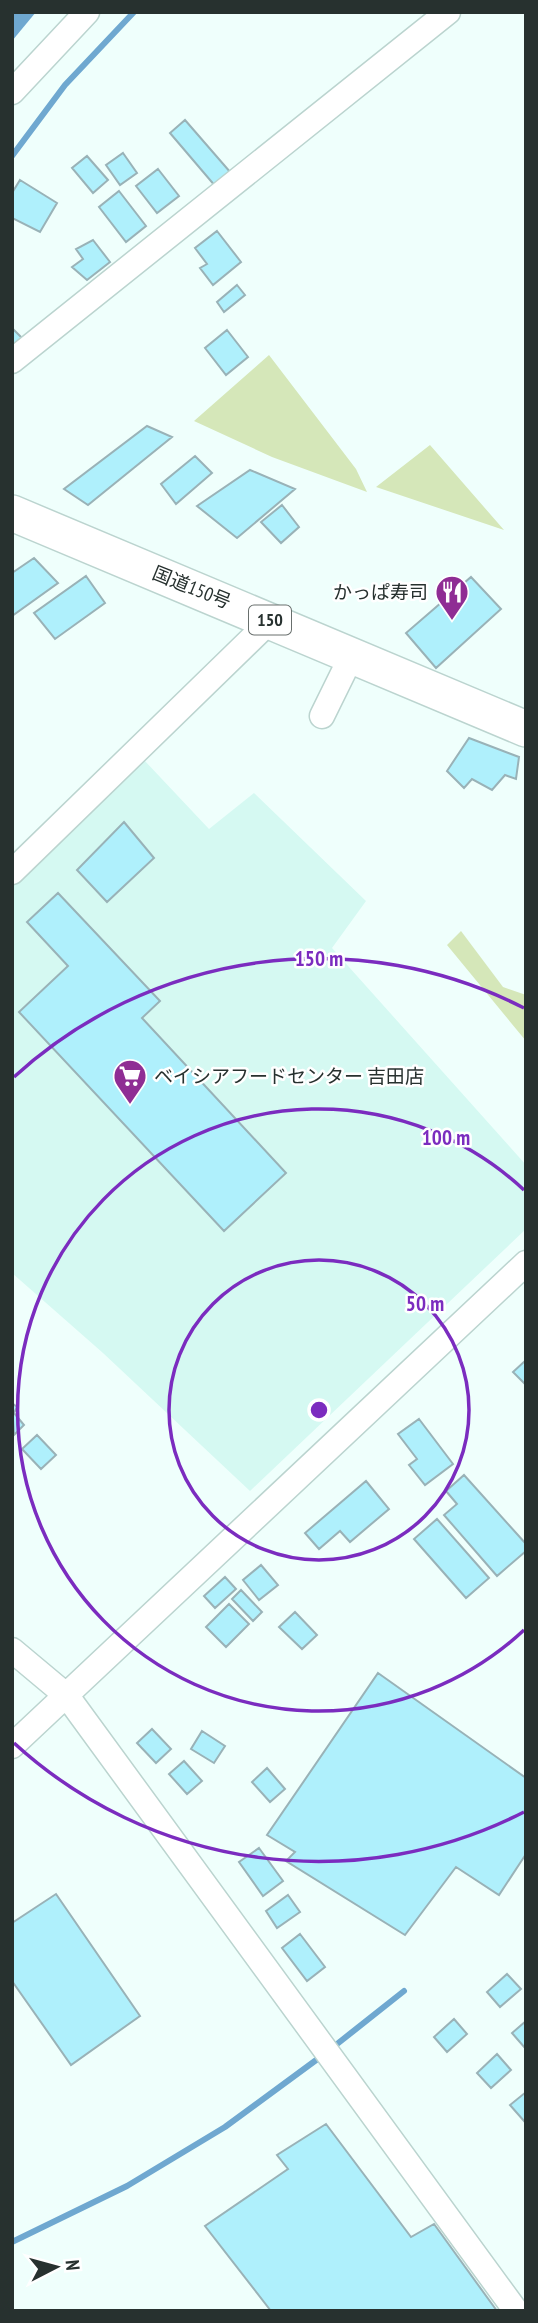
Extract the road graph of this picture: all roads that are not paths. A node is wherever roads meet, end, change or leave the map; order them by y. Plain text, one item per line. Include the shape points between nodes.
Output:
1 (87, 12) edge
2 (448, 12) edge
3 (12, 92) edge
4 (12, 361) edge
5 (12, 513) edge
6 (271, 620) junction
7 (352, 655) junction
8 (322, 716) dead end
9 (526, 729) edge
10 (12, 872) edge
11 (526, 1263) edge
12 (12, 1650) edge
13 (67, 1696) junction
14 (12, 1746) edge
15 (516, 2311) edge

1 - 3 street
2 - 4 street
5 - 6 highway, 国道150号 / 150
6 - 7 highway, 国道150号 / 150
6 - 10 street
7 - 8 street
7 - 9 highway, 国道150号 / 150
11 - 13 street
12 - 13 street
13 - 14 street
13 - 15 street

